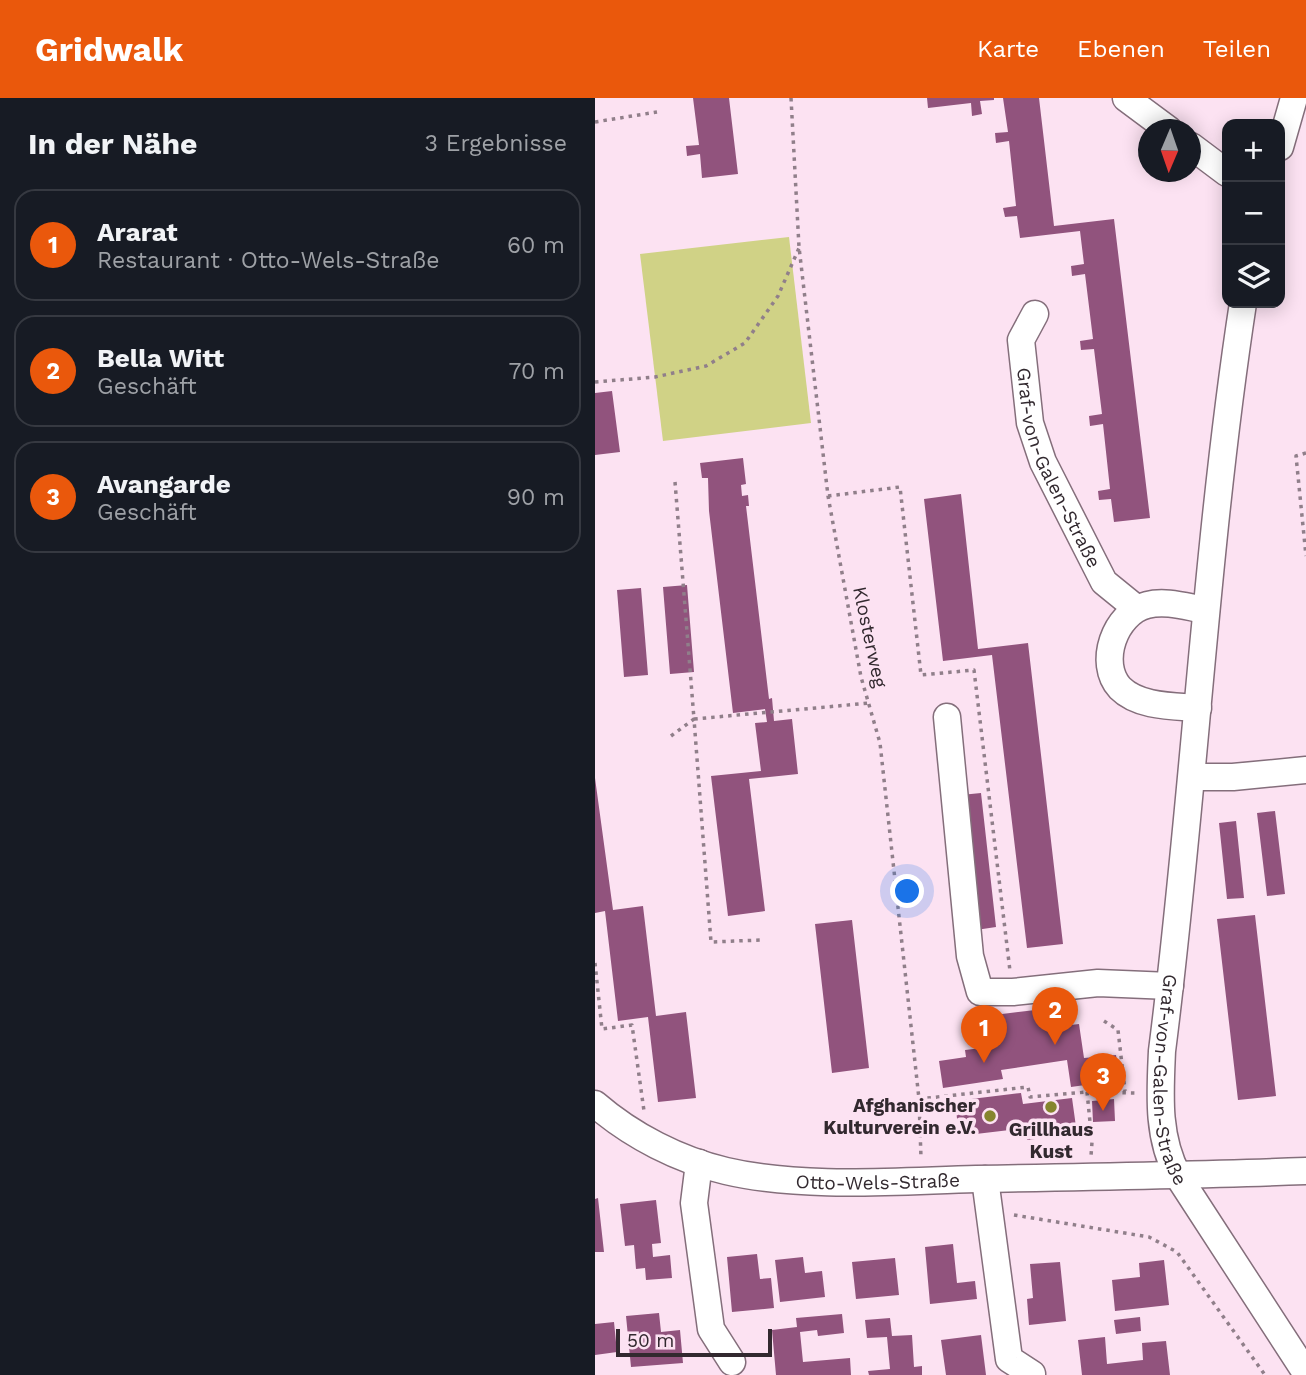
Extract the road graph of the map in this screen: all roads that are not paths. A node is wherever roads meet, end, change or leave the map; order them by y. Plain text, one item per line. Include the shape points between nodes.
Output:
1 (1126, 98) edge
2 (1294, 98) edge
3 (1154, 119) edge
4 (1285, 130) edge
5 (1201, 154) edge
6 (1222, 169) edge
7 (1242, 308) edge
8 (1035, 314) dead end
9 (1136, 608) junction
10 (1206, 610) junction
11 (1198, 708) junction
12 (947, 717) dead end
13 (1306, 770) edge
14 (1192, 777) junction
15 (1170, 986) junction
16 (595, 1104) edge
17 (699, 1163) junction
18 (1306, 1171) edge
19 (1178, 1176) junction
20 (985, 1179) junction
21 (731, 1362) dead end
22 (1306, 1373) edge
23 (1032, 1374) edge

1 - 3 street
2 - 4 street
5 - 6 street
7 - 10 street, Graf-von-Galen-Straße
8 - 9 street, Graf-von-Galen-Straße via 1021,340 1030,423 1043,462 1104,582
9 - 10 street via 1161,603
9 - 11 street via 1113,640 1110,673 1121,689 1141,701
10 - 11 street, Graf-von-Galen-Straße
11 - 14 street, Graf-von-Galen-Straße
12 - 15 street via 971,956 980,992 1098,983
13 - 14 street
14 - 15 street, Graf-von-Galen-Straße
15 - 19 street, Graf-von-Galen-Straße via 1160,1095 1164,1143
16 - 17 street, Otto-Wels-Straße via 647,1140
17 - 20 street, Otto-Wels-Straße via 776,1180
17 - 21 street via 694,1203 711,1329
18 - 19 street, Otto-Wels-Straße
19 - 20 street, Otto-Wels-Straße
19 - 22 street, Graf-von-Galen-Straße
20 - 23 street via 1009,1359

